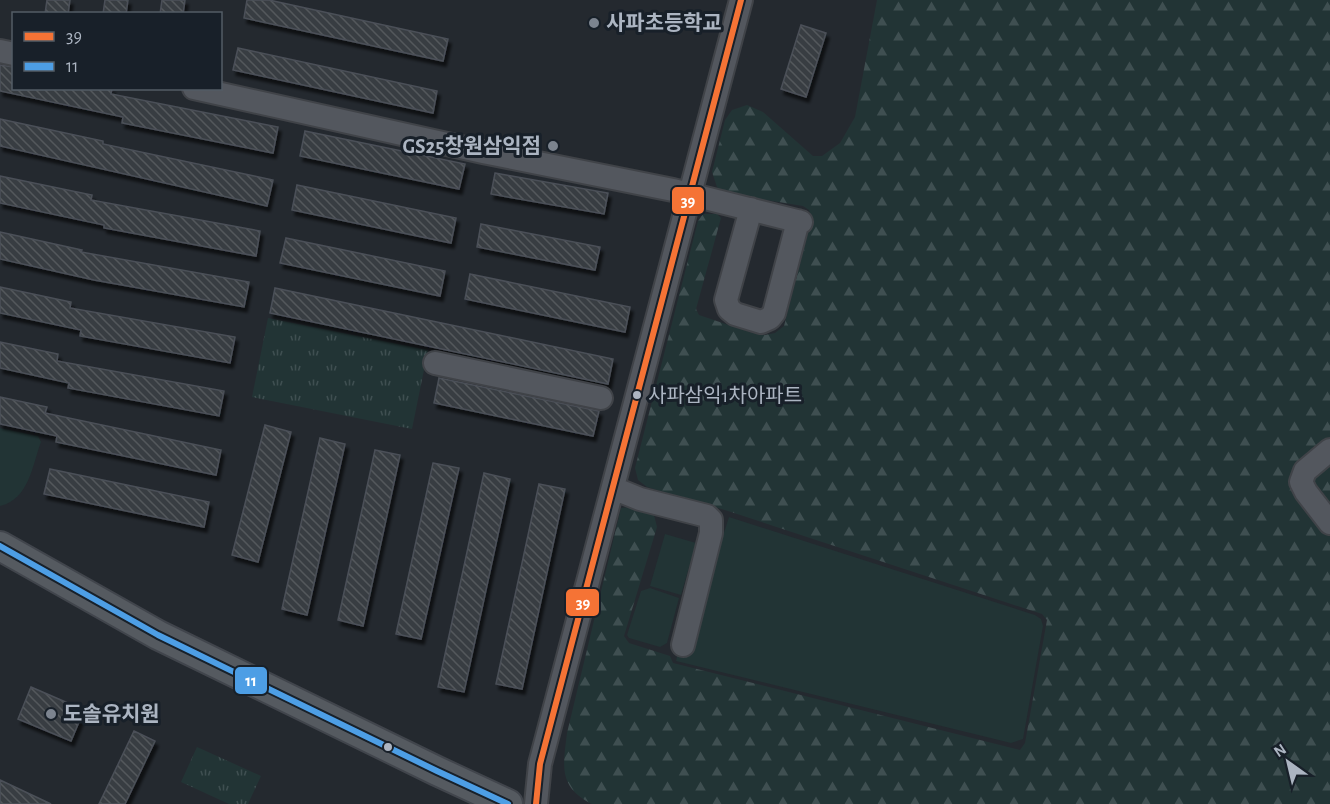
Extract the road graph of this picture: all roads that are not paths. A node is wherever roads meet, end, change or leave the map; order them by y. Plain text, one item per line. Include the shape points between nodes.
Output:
1 (741, 0) edge
2 (203, 90) edge
3 (690, 194) junction
4 (751, 209) junction
5 (435, 363) dead end
6 (601, 398) dead end
7 (1330, 450) edge
8 (613, 489) junction
9 (1330, 522) edge
10 (0, 546) edge
11 (683, 645) dead end
12 (508, 804) edge
13 (536, 804) edge

1 - 3 street
2 - 3 street
3 - 4 street
3 - 8 street
4 - 4 street via 799,222 774,313 761,322 735,314 726,300
5 - 6 street
7 - 9 street via 1305,471 1301,482
8 - 11 street via 711,520
8 - 13 street via 540,764
10 - 12 main road via 158,635

